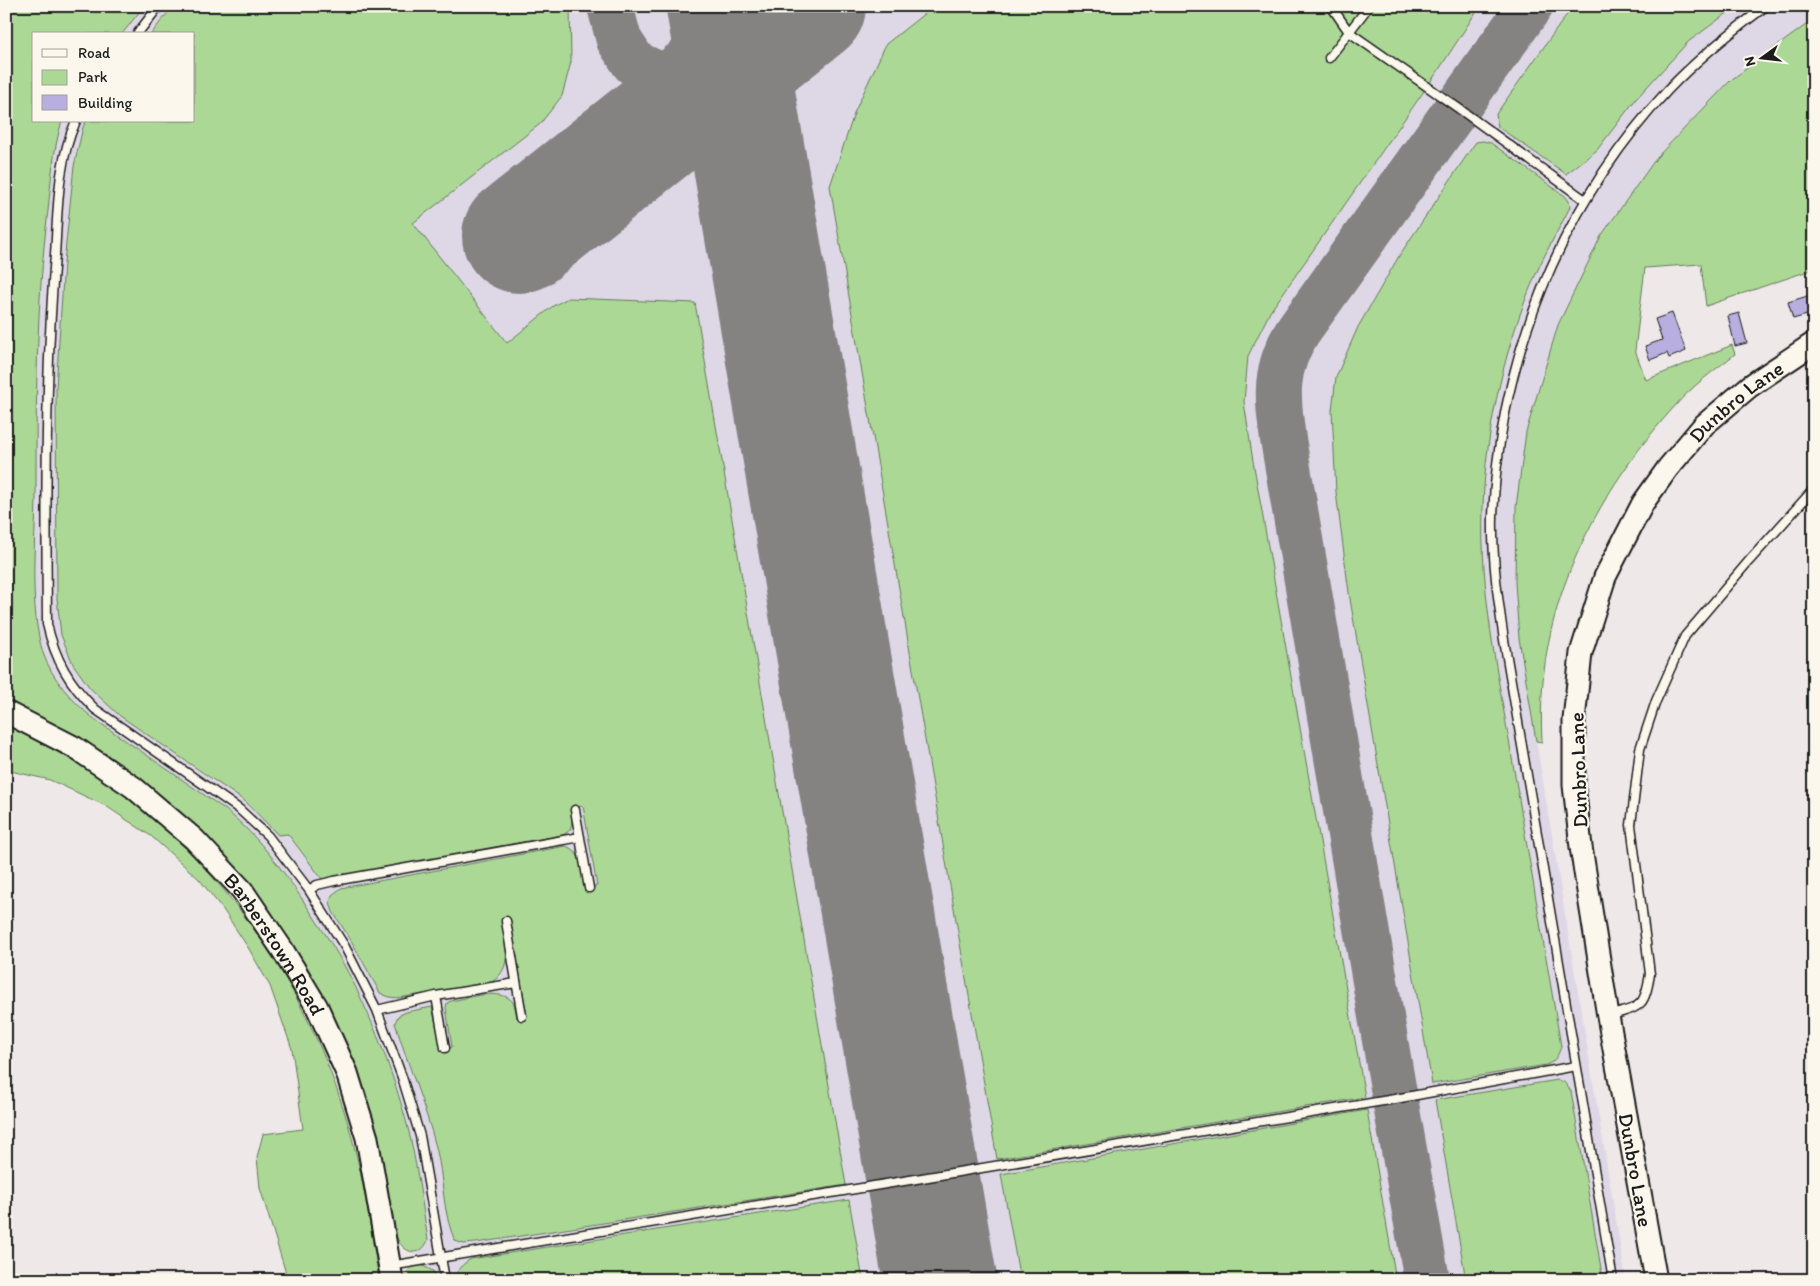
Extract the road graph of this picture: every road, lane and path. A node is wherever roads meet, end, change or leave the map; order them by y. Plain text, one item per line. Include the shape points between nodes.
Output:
1 (159, 6) edge
2 (1331, 6) edge
3 (1369, 6) edge
4 (1766, 6) edge
5 (139, 32) edge
6 (1349, 32) junction
7 (1330, 58) dead end
8 (76, 122) edge
9 (1585, 200) junction
10 (1814, 343) edge
11 (1814, 489) edge
12 (6, 712) edge
13 (575, 810) dead end
14 (580, 838) junction
15 (589, 888) dead end
16 (309, 890) junction
17 (506, 921) dead end
18 (516, 983) junction
19 (436, 996) junction
20 (377, 1010) junction
21 (522, 1016) dead end
22 (1608, 1016) junction
23 (445, 1048) dead end
24 (1576, 1066) junction
25 (441, 1256) junction
26 (391, 1273) edge
27 (445, 1280) edge
28 (1613, 1280) edge
29 (1656, 1280) edge

1 - 5 lane
2 - 6 lane
3 - 6 lane
4 - 9 lane via 1726,36 1669,89 1624,144
6 - 7 lane
6 - 9 lane
8 - 16 lane via 62,169 50,319 45,452 47,624 52,646 79,694 95,709 239,809 268,836
9 - 24 lane via 1531,316 1512,379 1499,451 1493,517 1496,584 1504,640
10 - 22 main road, Dunbro Lane via 1723,408 1704,425 1668,468 1643,503 1605,577 1581,653 1574,720 1574,785
11 - 22 lane via 1685,636 1656,701 1640,748 1631,825 1650,974 1647,995 1638,1007
12 - 26 main road, Barberstown Road via 74,747 133,787 194,839 242,890 317,1007 347,1073 367,1138
13 - 14 lane
14 - 15 lane
14 - 16 lane via 334,881
16 - 20 lane via 345,947
17 - 18 lane
18 - 19 lane
18 - 21 lane
19 - 20 lane
19 - 23 lane
20 - 25 lane via 420,1136
22 - 29 main road, Dunbro Lane
24 - 25 lane via 952,1174
24 - 28 lane
25 - 26 lane
25 - 27 lane

